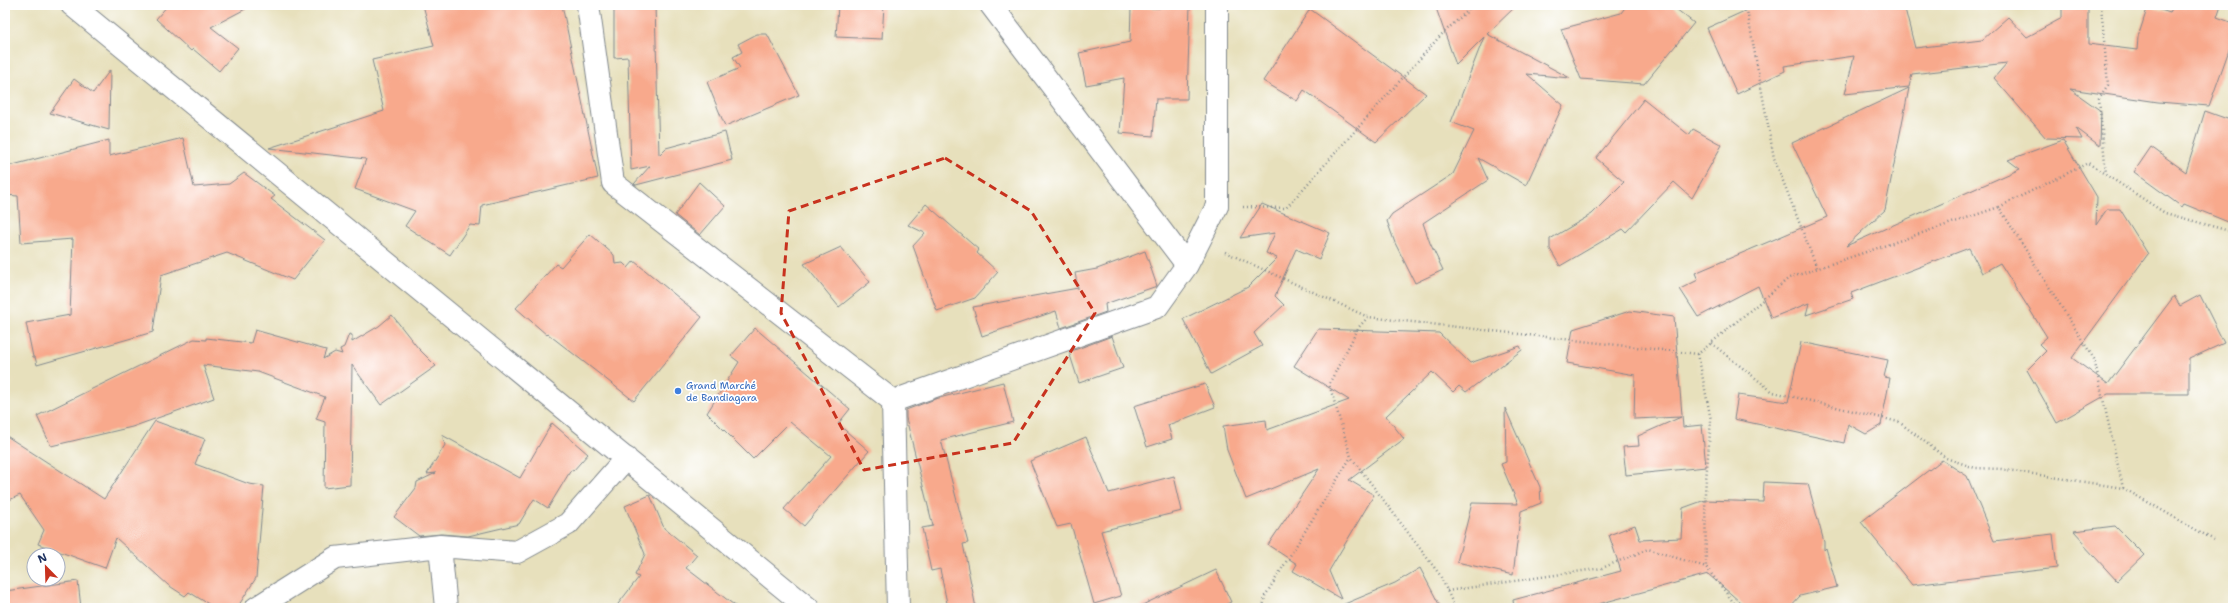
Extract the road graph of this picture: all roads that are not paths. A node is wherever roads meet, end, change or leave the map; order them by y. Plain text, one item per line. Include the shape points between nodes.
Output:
1 (72, 5) edge
2 (588, 5) edge
3 (991, 5) edge
4 (1217, 5) edge
5 (1187, 265) junction
6 (893, 401) junction
7 (626, 458) junction
8 (440, 546) junction
9 (256, 608) edge
10 (446, 608) edge
11 (808, 608) edge
12 (898, 608) edge

1 - 7 street
2 - 6 street via 613,183
3 - 5 street
4 - 5 street via 1217,206
5 - 6 street via 1157,307
6 - 12 street
7 - 8 street via 568,524 517,552
7 - 11 street
8 - 9 street via 335,558
8 - 10 street

